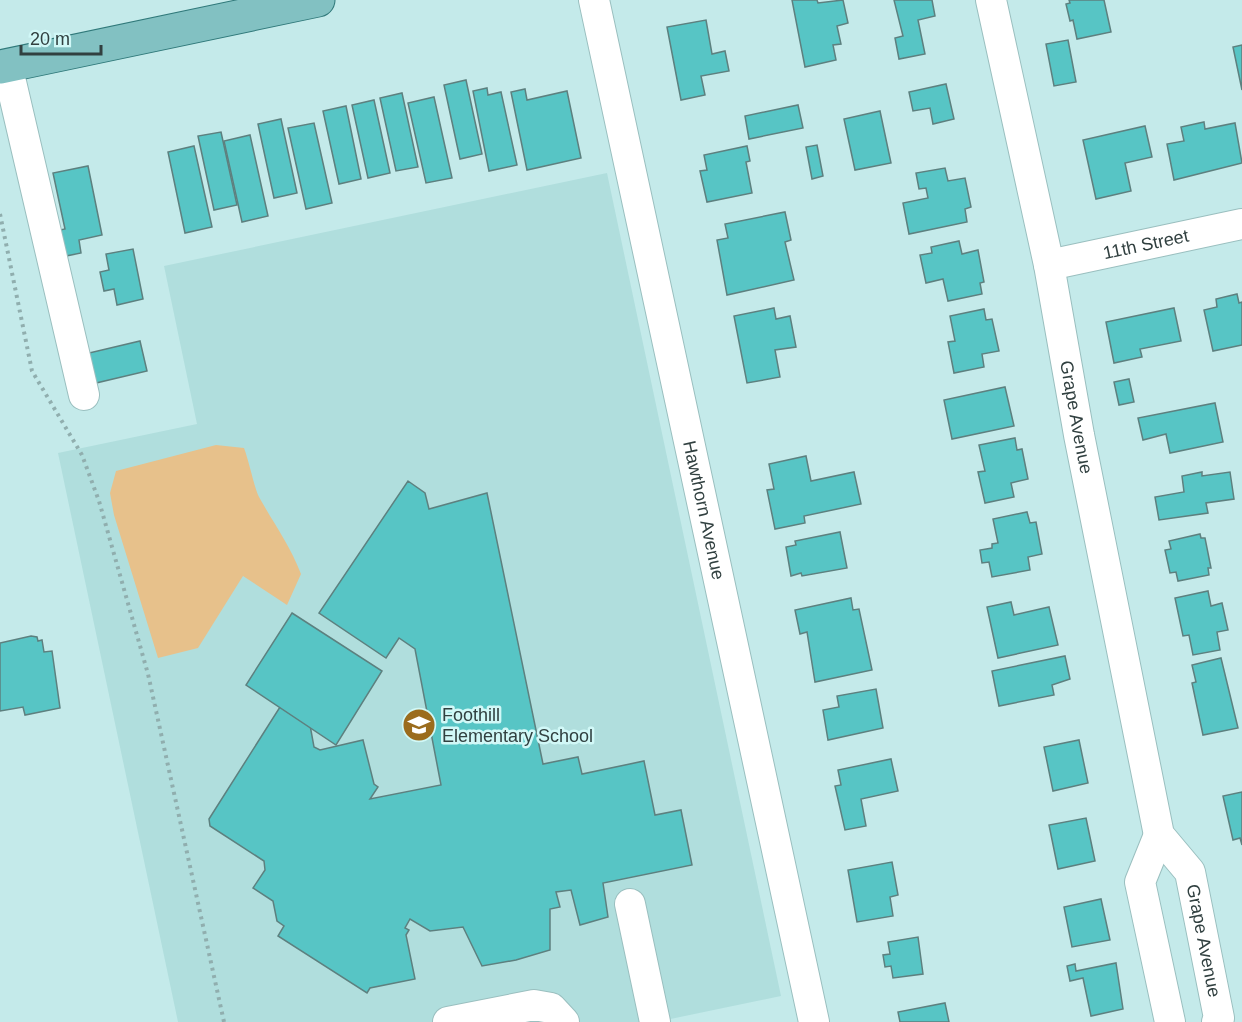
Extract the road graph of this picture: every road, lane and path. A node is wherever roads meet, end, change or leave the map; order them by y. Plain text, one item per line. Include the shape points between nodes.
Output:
1 (318, 0) edge
2 (594, 0) edge
3 (991, 0) edge
4 (4, 66) edge
5 (0, 214) edge
6 (1242, 224) edge
7 (1049, 265) junction
8 (84, 395) dead end
9 (1159, 835) junction
10 (630, 904) dead end
11 (806, 1020) edge
12 (224, 1022) edge
13 (448, 1022) edge
14 (564, 1022) edge
15 (655, 1022) edge
16 (1170, 1022) edge
17 (1217, 1022) edge

1 - 4 main road
2 - 11 street, Hawthorn Avenue
3 - 7 street, Grape Avenue
4 - 8 street
5 - 12 path via 32,371 89,473 145,663
6 - 7 street, 11th Street
7 - 9 street, Grape Avenue
9 - 16 street via 1140,882
9 - 17 street, Grape Avenue via 1190,872
10 - 15 street
13 - 14 street via 534,1005 551,1008

